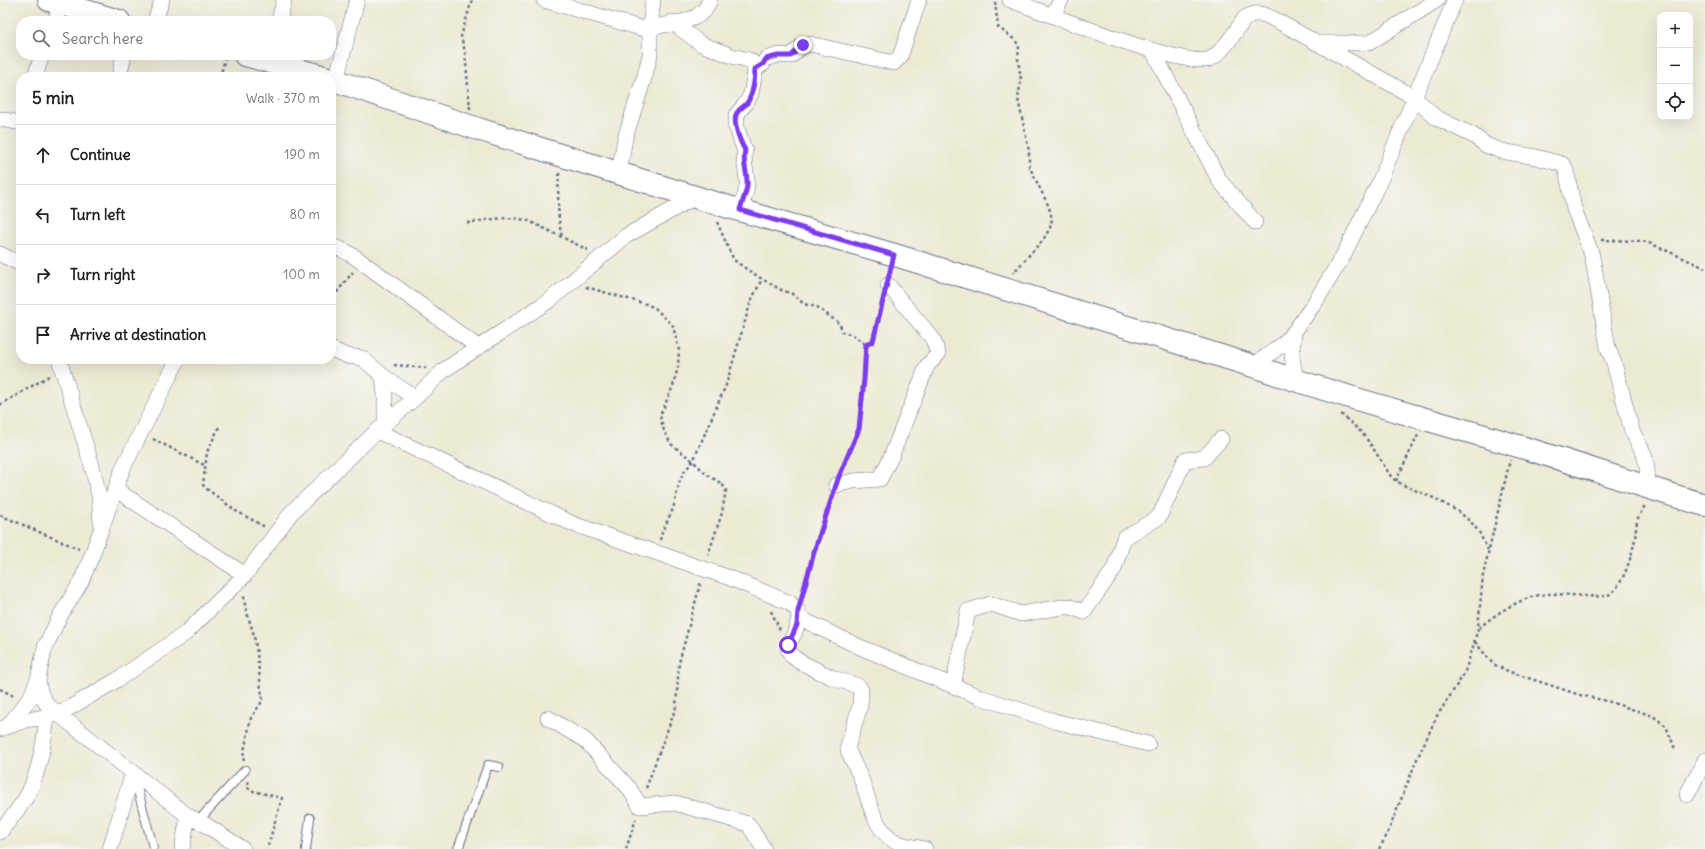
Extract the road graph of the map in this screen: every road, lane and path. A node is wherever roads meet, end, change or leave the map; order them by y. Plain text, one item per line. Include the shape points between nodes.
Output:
1 (162, 0) edge
2 (284, 0) edge
3 (357, 0) edge
4 (472, 0) edge
5 (544, 0) edge
6 (653, 0) edge
7 (710, 0) edge
8 (919, 0) edge
9 (995, 0) edge
10 (1010, 0) edge
11 (1061, 0) edge
12 (1437, 0) edge
13 (1455, 0) edge
14 (57, 6) edge
15 (1053, 15) junction
16 (98, 16) edge
17 (156, 16) edge
18 (280, 16) edge
19 (672, 22) junction
20 (650, 27) junction
21 (1315, 43) junction
22 (336, 46) edge
23 (1153, 51) junction
24 (40, 60) edge
25 (123, 60) edge
26 (225, 60) edge
27 (277, 60) edge
28 (330, 60) edge
29 (755, 69) junction
30 (37, 72) edge
31 (120, 72) edge
32 (221, 72) edge
33 (309, 72) edge
34 (324, 72) edge
35 (336, 82) edge
36 (1414, 97) junction
37 (0, 121) edge
38 (16, 121) edge
39 (475, 128) junction
40 (560, 155) junction
41 (619, 172) junction
42 (701, 199) junction
43 (740, 210) junction
44 (1255, 222) dead end
45 (467, 223) dead end
46 (1583, 235) junction
47 (562, 238) junction
48 (336, 247) edge
49 (0, 254) edge
50 (601, 256) junction
51 (16, 262) edge
52 (362, 262) junction
53 (1705, 268) edge
54 (762, 279) junction
55 (572, 282) junction
56 (888, 285) joint
57 (998, 288) junction
58 (336, 293) edge
59 (1294, 332) junction
60 (866, 345) junction
61 (478, 347) junction
62 (336, 351) edge
63 (60, 364) edge
64 (175, 364) edge
65 (369, 364) junction
66 (1253, 366) junction
67 (444, 370) junction
68 (383, 376) junction
69 (1296, 382) junction
70 (1329, 391) junction
71 (415, 398) junction
72 (0, 405) edge
73 (1428, 420) junction
74 (219, 427) dead end
75 (381, 427) junction
76 (141, 432) junction
77 (1221, 439) dead end
78 (1513, 444) junction
79 (693, 461) junction
80 (206, 466) junction
81 (1396, 481) junction
82 (836, 486) junction
83 (115, 489) junction
84 (1648, 489) junction
85 (1705, 505) edge
86 (0, 515) edge
87 (101, 530) junction
88 (276, 532) junction
89 (1488, 551) junction
90 (657, 553) junction
91 (92, 555) junction
92 (705, 569) junction
93 (245, 575) junction
94 (760, 590) junction
95 (798, 615) junction
96 (1478, 628) junction
97 (1475, 641) junction
98 (788, 645) junction
99 (38, 679) junction
100 (953, 686) junction
101 (53, 715) junction
102 (548, 718) dead end
103 (4, 727) edge
104 (1148, 744) dead end
105 (1675, 749) dead end
106 (1705, 760) edge
107 (499, 767) dead end
108 (246, 770) junction
109 (133, 772) junction
110 (1687, 795) dead end
111 (640, 806) junction
112 (310, 818) dead end
113 (193, 819) junction
114 (0, 832) edge
115 (153, 847) dead end
116 (110, 849) edge
117 (182, 849) edge
118 (243, 849) edge
119 (267, 849) edge
120 (306, 849) edge
121 (458, 849) edge
122 (626, 849) edge
123 (764, 849) edge
124 (924, 849) edge
125 (1379, 849) edge

1 - 17 street
2 - 18 street
3 - 22 street
4 - 39 path via 461,36 467,66 468,103
5 - 20 street via 644,29
6 - 20 street
7 - 19 street via 705,10 696,17
8 - 29 street via 900,58 894,63 810,44 803,45 791,56 766,59
9 - 57 path via 998,27 1019,46 1021,80 1018,99 1029,150 1029,166 1049,207 1052,219 1043,240
10 - 15 street
11 - 15 street
12 - 21 street via 1369,43
13 - 36 street
14 - 16 main road
15 - 23 street
19 - 20 street
19 - 29 street via 701,44 749,60
20 - 41 street via 650,55 625,138
21 - 23 street via 1270,17 1256,13 1246,18 1210,59 1194,61
21 - 36 street
23 - 44 street via 1219,180
24 - 30 street
25 - 31 street
26 - 32 path
27 - 33 main road
28 - 34 street
29 - 43 street via 751,94 736,115 735,125 745,150 743,163 747,180
35 - 39 main road
36 - 46 street via 1435,116 1501,152 1562,164
36 - 59 street via 1379,183 1346,249 1314,304
37 - 38 street
39 - 40 main road
40 - 41 main road
40 - 47 path via 558,200
41 - 42 main road
42 - 43 main road
42 - 50 street via 626,236
42 - 54 path via 734,260
43 - 57 main road
45 - 47 path via 503,217 519,218
46 - 53 path via 1601,240 1642,241
46 - 84 street via 1591,252 1608,348 1632,431 1644,454
47 - 50 path
48 - 52 street
49 - 51 street
50 - 55 street
52 - 58 path
52 - 61 street
54 - 60 path via 791,293 804,304 817,307 840,324 842,332 852,335
54 - 79 path via 752,301 726,385
55 - 61 street via 520,321
55 - 79 path via 646,304 655,308 673,326 679,350 678,367 660,416 671,444
56 - 60 path via 873,341
56 - 82 street via 933,339 938,354 927,366 880,479 852,481
57 - 66 main road
59 - 66 street via 1283,344
59 - 69 street via 1292,356
60 - 82 path via 859,429
61 - 67 street
62 - 65 street via 362,358
63 - 72 path
63 - 87 street via 92,466 99,496
64 - 76 street
65 - 67 path
65 - 68 street
66 - 69 main road
67 - 71 street
68 - 71 street
68 - 75 street via 385,395
69 - 70 main road
70 - 73 main road
70 - 81 path via 1340,413 1361,432
71 - 75 street
73 - 78 main road
73 - 81 path via 1414,441
74 - 80 path via 207,452
75 - 88 street via 291,513
75 - 90 street via 573,524
76 - 80 path
76 - 83 street
77 - 100 street via 1204,458 1185,460 1159,518 1124,538 1114,569 1084,612 1068,606 1021,614 991,604 968,612
78 - 84 main road
78 - 89 path
79 - 90 path via 680,480 673,509 662,532
79 - 92 path via 726,490 722,513
80 - 88 path via 203,484 207,489 236,511
81 - 89 path via 1459,512 1479,532
82 - 95 path via 814,552
83 - 87 street
83 - 93 street
84 - 85 main road
84 - 96 path via 1644,508 1638,518 1626,572 1610,594 1548,594 1529,598 1493,616
86 - 91 path
87 - 91 street
88 - 93 street
89 - 96 path
90 - 92 street
91 - 99 street via 81,582 45,647
92 - 94 street
92 - 111 path via 679,663 676,707 652,767
93 - 101 street via 186,633 117,680
93 - 108 path via 245,604 256,643 263,700 251,718 243,756
94 - 95 street via 790,603
94 - 98 path
95 - 98 street via 795,632
95 - 100 street via 860,646
96 - 97 path
97 - 105 path via 1493,664 1510,672 1653,716 1666,726
97 - 125 path via 1464,674 1437,716
98 - 124 street via 792,656 800,662 833,678 858,686 861,690 860,706 848,750 881,828 899,844
99 - 101 street via 40,692
99 - 103 street via 30,698
100 - 104 street via 1054,721
101 - 103 street
101 - 109 street
101 - 114 street via 36,775 28,793
102 - 111 street via 585,740 629,788
106 - 110 street
107 - 121 lane via 488,765
108 - 113 lane
108 - 119 path via 249,790 282,798
109 - 113 street
109 - 115 lane
109 - 116 street
111 - 122 path
111 - 123 street via 675,803 748,824
112 - 120 lane
113 - 117 street
113 - 118 street

